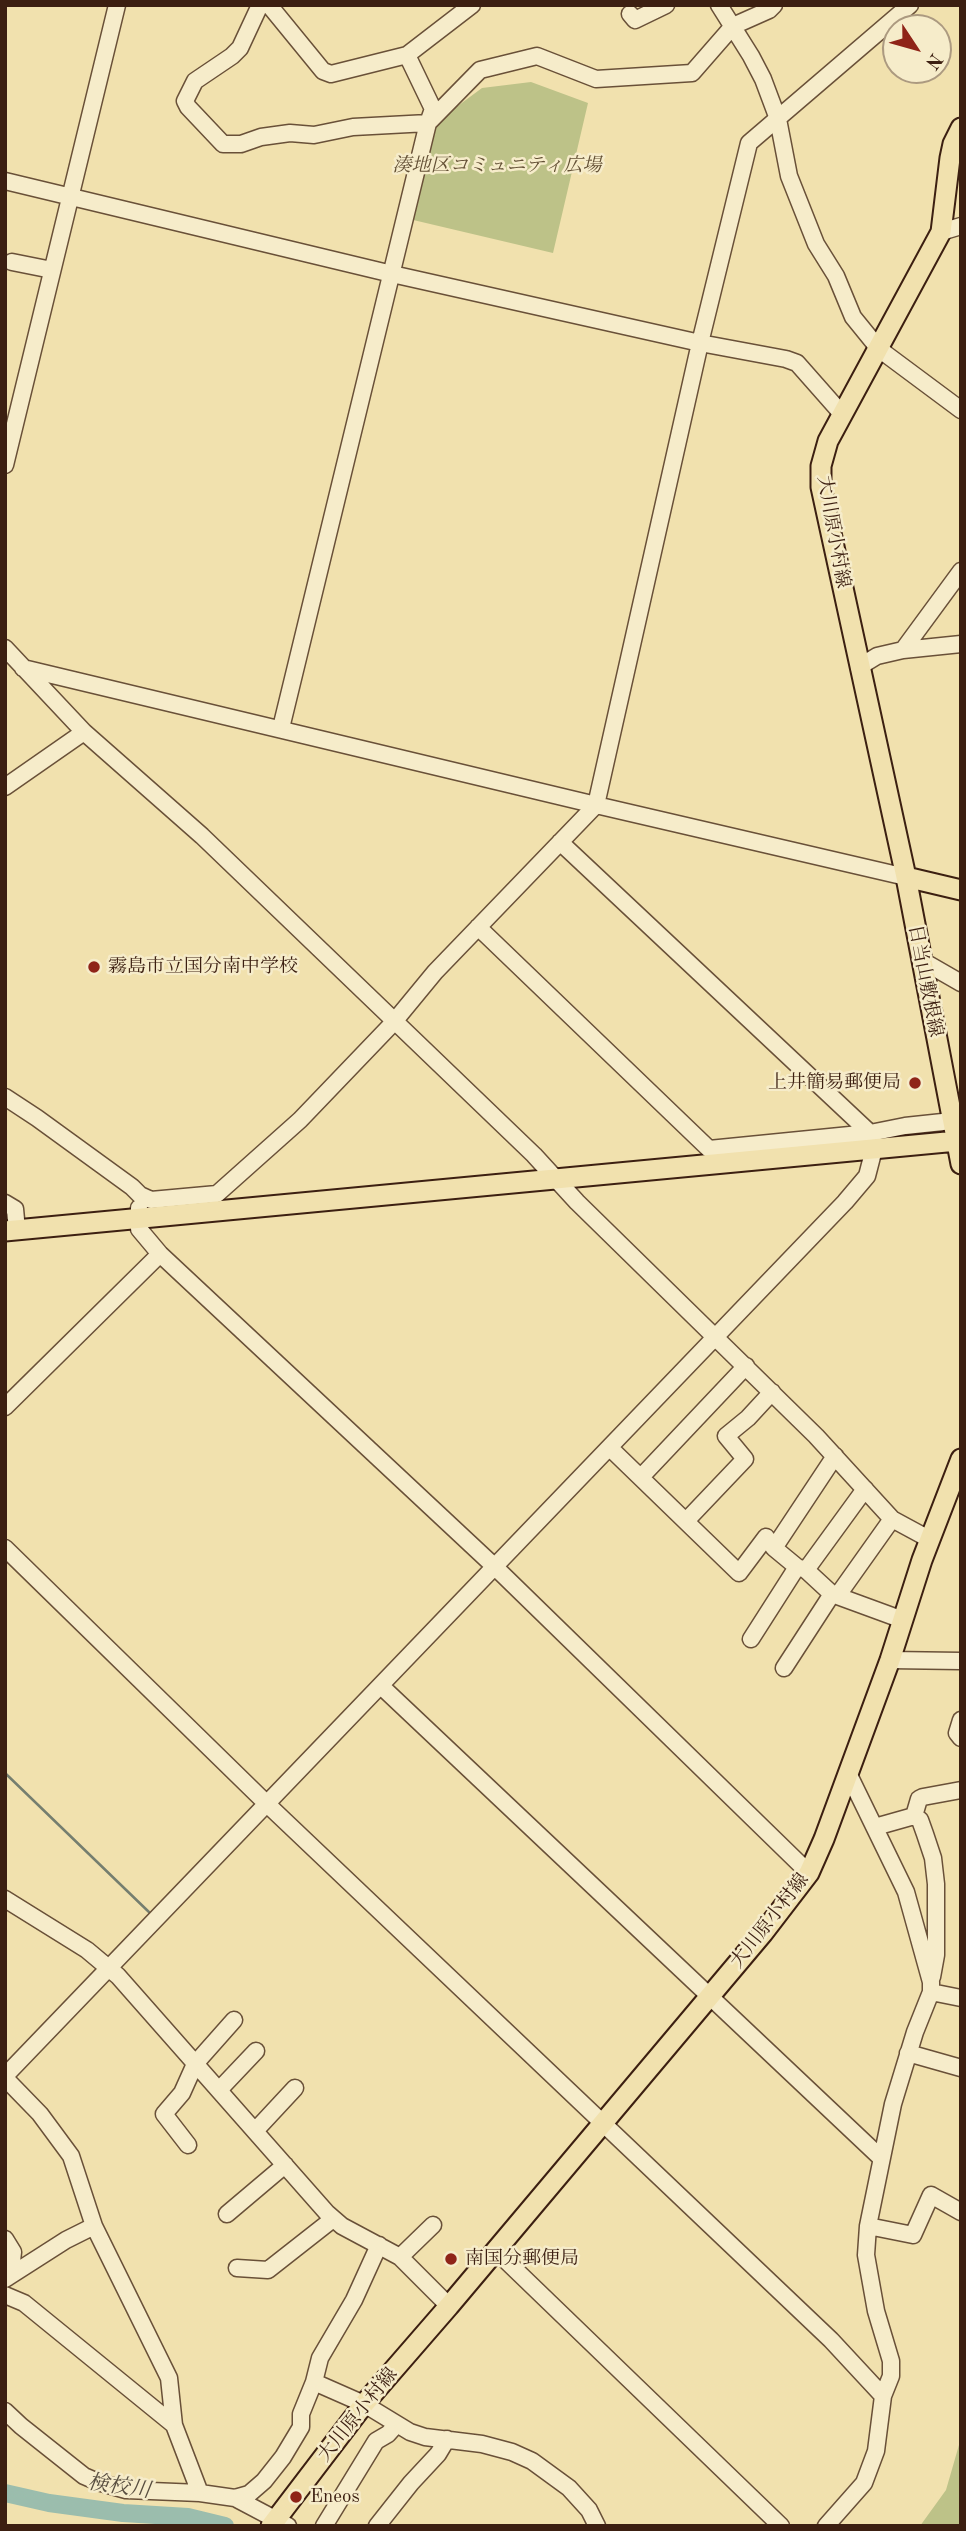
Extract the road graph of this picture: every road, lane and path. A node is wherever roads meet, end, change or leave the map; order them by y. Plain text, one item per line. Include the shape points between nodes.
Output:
1 (117, 5) edge
2 (260, 5) edge
3 (269, 5) edge
4 (472, 5) edge
5 (666, 5) edge
6 (719, 5) edge
7 (774, 5) edge
8 (910, 5) edge
9 (630, 14) dead end
10 (733, 26) junction
11 (407, 55) junction
12 (778, 119) junction
13 (428, 123) junction
14 (961, 128) edge
15 (5, 181) edge
16 (70, 197) junction
17 (961, 226) edge
18 (941, 232) junction
19 (12, 262) dead end
20 (52, 270) junction
21 (391, 274) junction
22 (700, 343) junction
23 (879, 349) junction
24 (961, 410) edge
25 (842, 414) junction
26 (5, 465) edge
27 (961, 571) edge
28 (961, 644) edge
29 (5, 648) edge
30 (903, 650) junction
31 (5, 664) edge
32 (859, 667) junction
33 (22, 668) junction
34 (281, 728) junction
35 (84, 732) junction
36 (5, 788) edge
37 (596, 805) junction
38 (560, 842) junction
39 (906, 877) junction
40 (961, 890) edge
41 (478, 926) junction
42 (921, 960) junction
43 (961, 983) edge
44 (393, 1023) junction
45 (5, 1097) edge
46 (952, 1121) junction
47 (872, 1141) junction
48 (959, 1141) edge
49 (961, 1164) edge
50 (557, 1180) junction
51 (140, 1195) junction
52 (5, 1203) edge
53 (141, 1219) junction
54 (11, 1231) edge
55 (160, 1254) junction
56 (717, 1337) junction
57 (746, 1366) junction
58 (772, 1392) junction
59 (5, 1407) edge
60 (610, 1448) junction
61 (835, 1456) junction
62 (961, 1460) edge
63 (641, 1478) junction
64 (865, 1489) junction
65 (892, 1519) junction
66 (686, 1521) junction
67 (929, 1539) junction
68 (5, 1548) edge
69 (774, 1548) junction
70 (495, 1567) junction
71 (802, 1568) junction
72 (835, 1595) junction
73 (903, 1620) junction
74 (751, 1639) dead end
75 (890, 1660) junction
76 (961, 1661) edge
77 (784, 1668) dead end
78 (382, 1686) junction
79 (961, 1720) edge
80 (961, 1738) edge
81 (848, 1773) junction
82 (961, 1790) edge
83 (267, 1804) junction
84 (914, 1816) junction
85 (875, 1827) junction
86 (809, 1872) junction
87 (5, 1899) edge
88 (109, 1969) junction
89 (931, 1987) junction
90 (709, 1997) junction
91 (961, 1998) edge
92 (234, 2020) dead end
93 (256, 2051) dead end
94 (908, 2053) junction
95 (195, 2064) junction
96 (961, 2067) edge
97 (5, 2077) edge
98 (295, 2088) dead end
99 (219, 2090) junction
100 (603, 2123) junction
101 (255, 2131) junction
102 (188, 2145) dead end
103 (881, 2158) junction
104 (285, 2165) junction
105 (961, 2212) edge
106 (227, 2214) dead end
107 (333, 2219) junction
108 (433, 2225) dead end
109 (868, 2225) junction
110 (94, 2226) junction
111 (5, 2239) edge
112 (379, 2245) junction
113 (496, 2251) junction
114 (400, 2257) junction
115 (237, 2268) dead end
116 (6, 2284) edge
117 (449, 2306) junction
118 (314, 2382) junction
119 (883, 2396) junction
120 (364, 2404) junction
121 (5, 2411) edge
122 (174, 2425) junction
123 (396, 2425) junction
124 (447, 2439) junction
125 (200, 2493) junction
126 (235, 2498) junction
127 (278, 2524) edge
128 (324, 2526) edge
129 (377, 2526) edge
130 (597, 2526) edge
131 (781, 2526) edge
132 (826, 2526) edge

1 - 16 street
2 - 13 street via 240,48 195,81 186,101 223,144 290,133 314,135 353,127
3 - 11 street via 323,71 331,74
4 - 11 street
5 - 9 street via 635,20
6 - 10 street
7 - 10 street
8 - 12 street
10 - 12 street via 763,79
10 - 13 street via 692,73 596,79 537,55 480,70
11 - 13 street via 433,109
12 - 22 street via 749,143
12 - 23 street via 789,176 816,244 853,317
13 - 21 street
14 - 18 main road, 大川原小村線 via 950,158
15 - 16 street
16 - 20 street
16 - 21 street
17 - 18 street
18 - 23 main road, 大川原小村線
19 - 20 street
20 - 26 street
21 - 22 street
21 - 34 street
22 - 25 street via 797,363
22 - 37 street
23 - 24 street
23 - 25 main road, 大川原小村線
25 - 32 main road, 大川原小村線 via 828,441 821,487
27 - 30 street
28 - 30 street
29 - 33 street
30 - 32 street via 877,656
31 - 33 street
32 - 39 main road, 大川原小村線
33 - 34 street
33 - 35 street
34 - 37 street
35 - 36 street
35 - 44 street via 202,836
37 - 38 street
37 - 39 street
38 - 41 street
38 - 47 street
39 - 40 main road
39 - 42 main road, 日当山敷根線
41 - 44 street
41 - 47 street via 709,1149
42 - 43 street
42 - 46 main road, 日当山敷根線
44 - 50 street
44 - 51 street via 300,1120 217,1194 150,1200
45 - 51 street
46 - 47 street via 905,1126
46 - 48 main road, 日当山敷根線
47 - 48 main road
47 - 50 main road
47 - 56 street via 867,1176 861,1184
48 - 49 main road
50 - 53 main road
50 - 56 street
51 - 53 street
52 - 54 street via 15,1209
53 - 54 main road
53 - 55 street via 139,1229
55 - 59 street
55 - 70 street
56 - 57 street
56 - 60 street
57 - 58 street
57 - 63 street
58 - 61 street
58 - 66 street via 726,1436 745,1459
60 - 63 street
60 - 70 street
61 - 64 street
61 - 69 street
62 - 67 main road, 大川原小村線
63 - 66 street
64 - 65 street
64 - 71 street
65 - 67 street
65 - 72 street
66 - 69 street via 739,1573 766,1536
67 - 73 main road, 大川原小村線
68 - 83 street
69 - 71 street
70 - 78 street
70 - 86 street
71 - 72 street
71 - 74 street
72 - 73 street
72 - 77 street
73 - 75 main road, 大川原小村線
75 - 76 street
75 - 81 main road, 大川原小村線
78 - 83 street
78 - 90 street
79 - 80 street via 957,1733
81 - 85 street
81 - 86 main road, 大川原小村線
82 - 84 street via 919,1799
83 - 88 street
83 - 100 street
84 - 85 street
84 - 89 street via 920,1820 933,1858 937,1913
85 - 89 street via 906,1892
86 - 90 main road, 大川原小村線
87 - 88 street
88 - 95 street
88 - 97 street
89 - 91 street
89 - 94 street
90 - 100 main road, 大川原小村線
90 - 103 street
92 - 95 street
93 - 99 street
94 - 96 street
94 - 103 street
95 - 99 street
95 - 102 street via 182,2093 164,2114
97 - 110 street via 71,2156
98 - 101 street
99 - 101 street
100 - 113 main road, 大川原小村線
100 - 119 street via 821,2330
101 - 104 street
103 - 109 street
104 - 106 street
104 - 107 street
105 - 109 street via 931,2195 913,2235
107 - 112 street
107 - 115 street via 268,2270
108 - 114 street
109 - 119 street via 866,2255 891,2361
110 - 116 street via 66,2240
110 - 122 street via 169,2378
111 - 116 street via 13,2252
112 - 114 street
112 - 118 street via 320,2358
113 - 117 main road, 大川原小村線
113 - 131 street
114 - 117 street
116 - 122 street
117 - 120 main road, 大川原小村線
118 - 120 street
118 - 126 street via 301,2414 301,2427 282,2457 264,2482
119 - 132 street via 869,2474
120 - 123 street
120 - 127 main road, 大川原小村線
121 - 125 street via 84,2476 98,2482 126,2490
122 - 125 street
123 - 124 street via 425,2437
123 - 128 street via 376,2441
124 - 129 street
124 - 130 street via 482,2444 532,2461 569,2488
125 - 126 street
126 - 127 street

